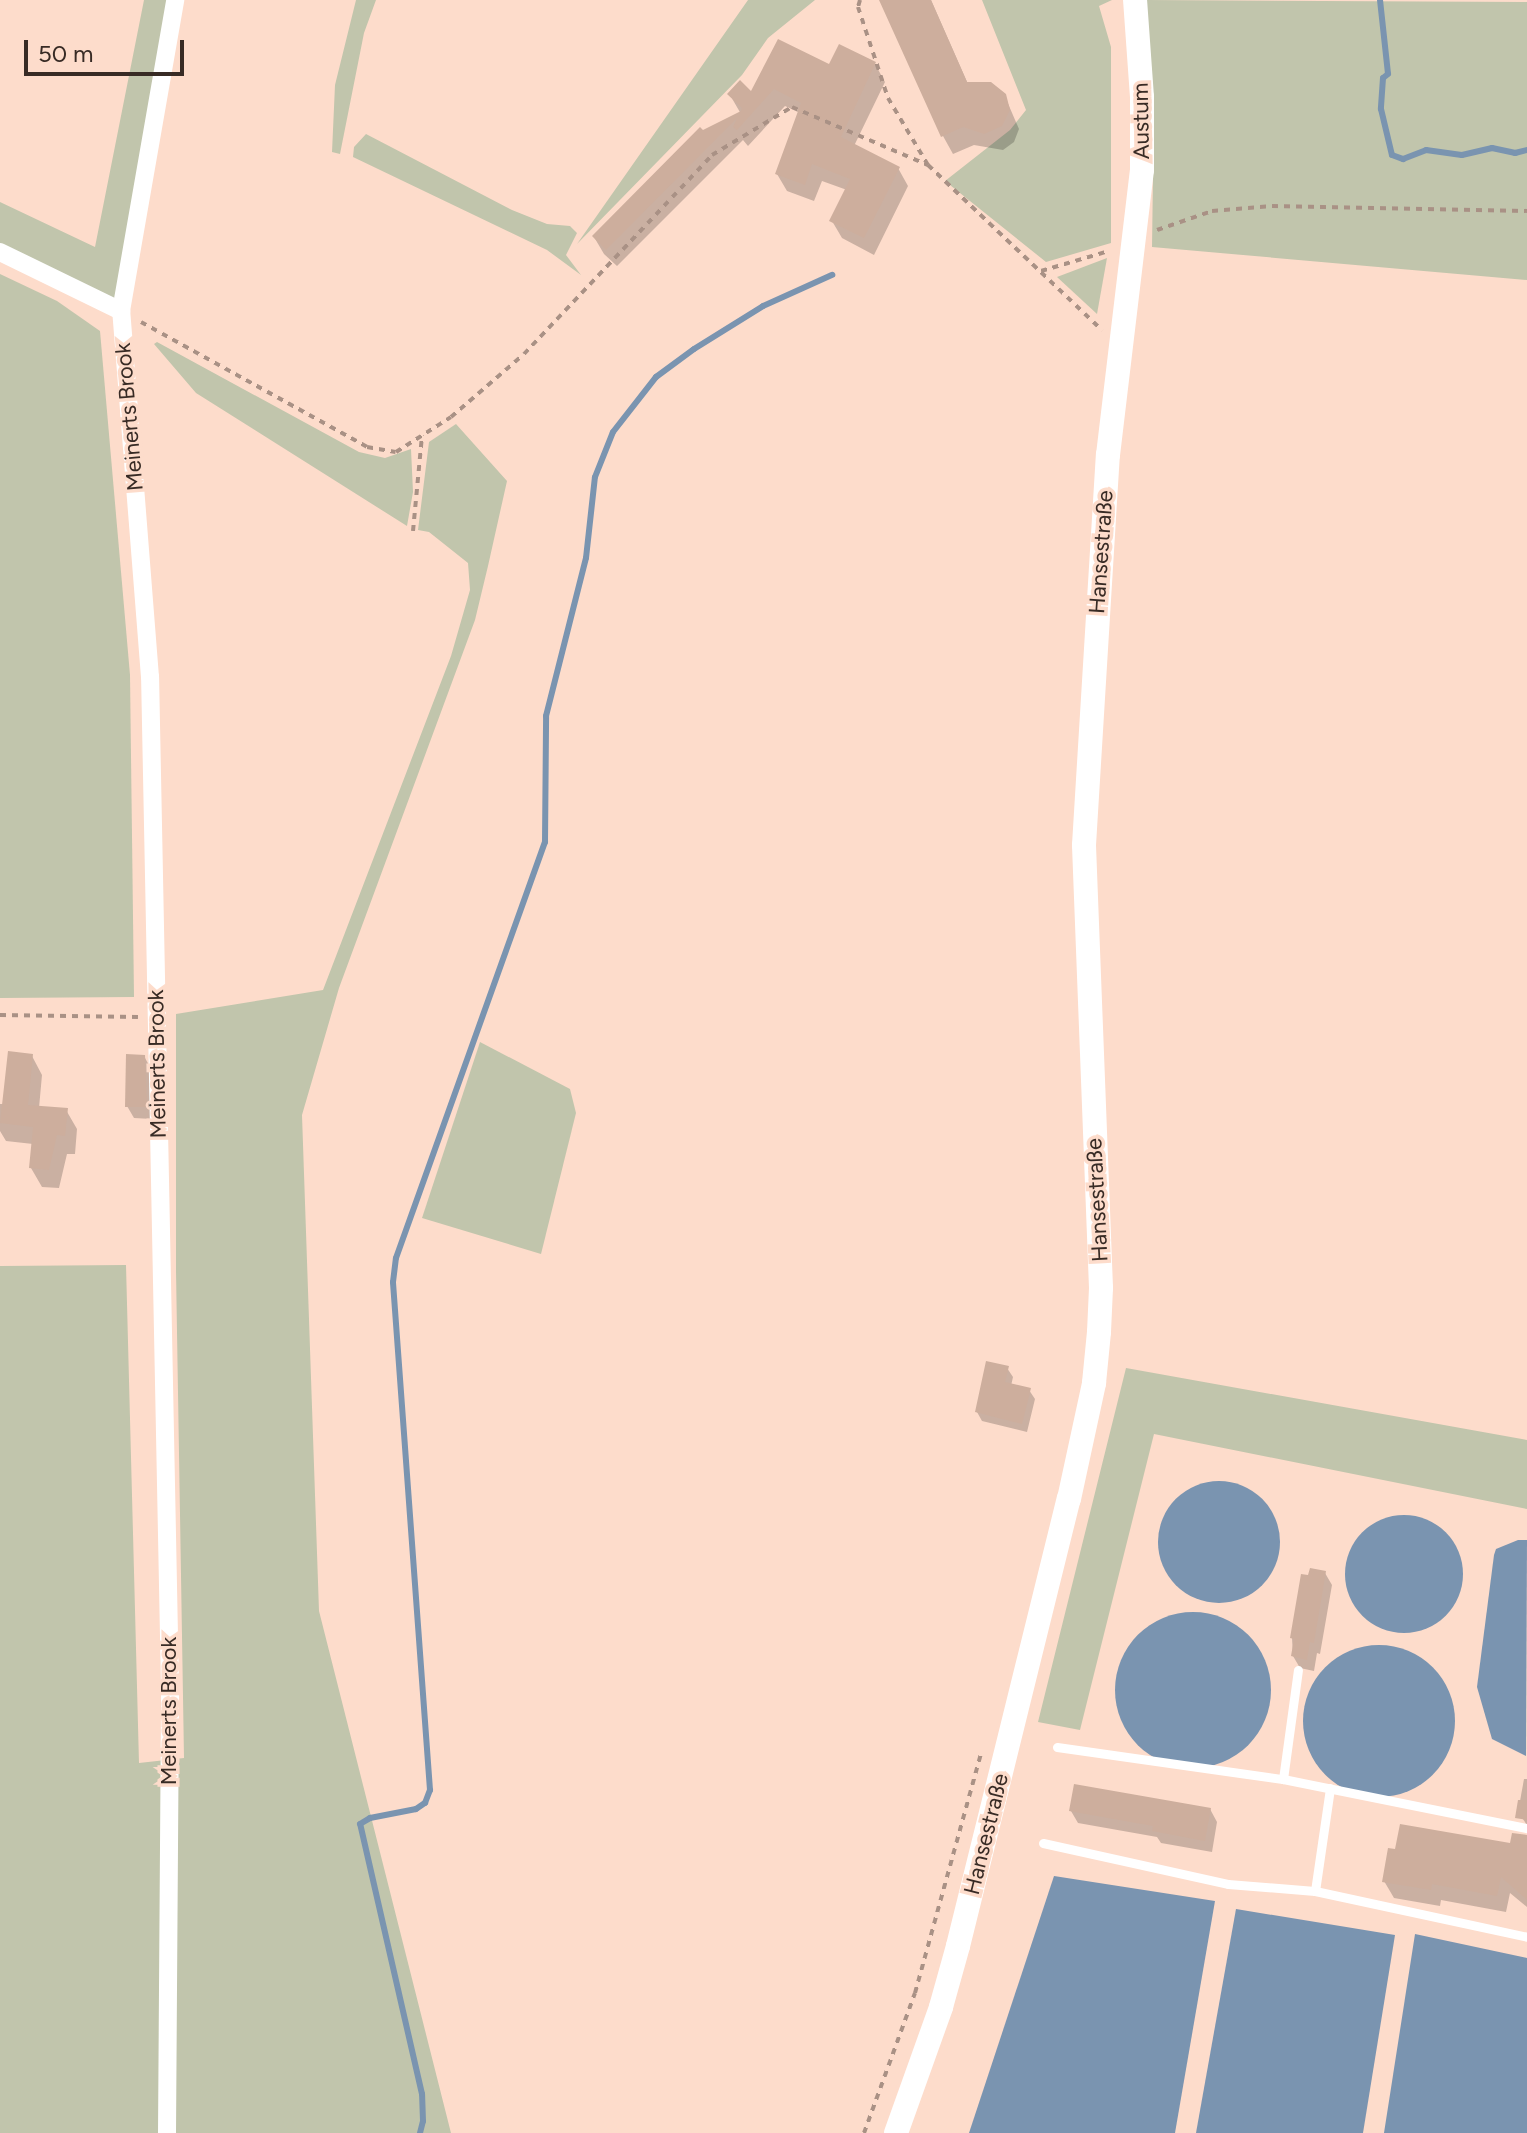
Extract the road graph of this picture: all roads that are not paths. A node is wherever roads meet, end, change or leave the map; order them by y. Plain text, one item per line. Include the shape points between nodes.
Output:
1 (175, 0) edge
2 (1135, 0) edge
3 (1126, 245) joint
4 (0, 252) edge
5 (121, 311) junction
6 (1298, 1670) dead end
7 (1057, 1747) dead end
8 (1283, 1779) junction
9 (1330, 1788) junction
10 (1527, 1828) edge
11 (1043, 1843) dead end
12 (1315, 1891) junction
13 (1527, 1937) edge
14 (167, 2133) edge
15 (896, 2133) edge

1 - 5 street, Meinerts Brook
2 - 3 street, Austum via 1142,170
3 - 15 street, Hansestraße via 1085,832 1101,1288 1094,1383 958,1946
4 - 5 street
5 - 14 street, Meinerts Brook via 150,677 170,1687
6 - 8 lane
7 - 8 lane
8 - 9 lane
9 - 10 lane
9 - 12 lane
11 - 12 lane via 1228,1884
12 - 13 lane

